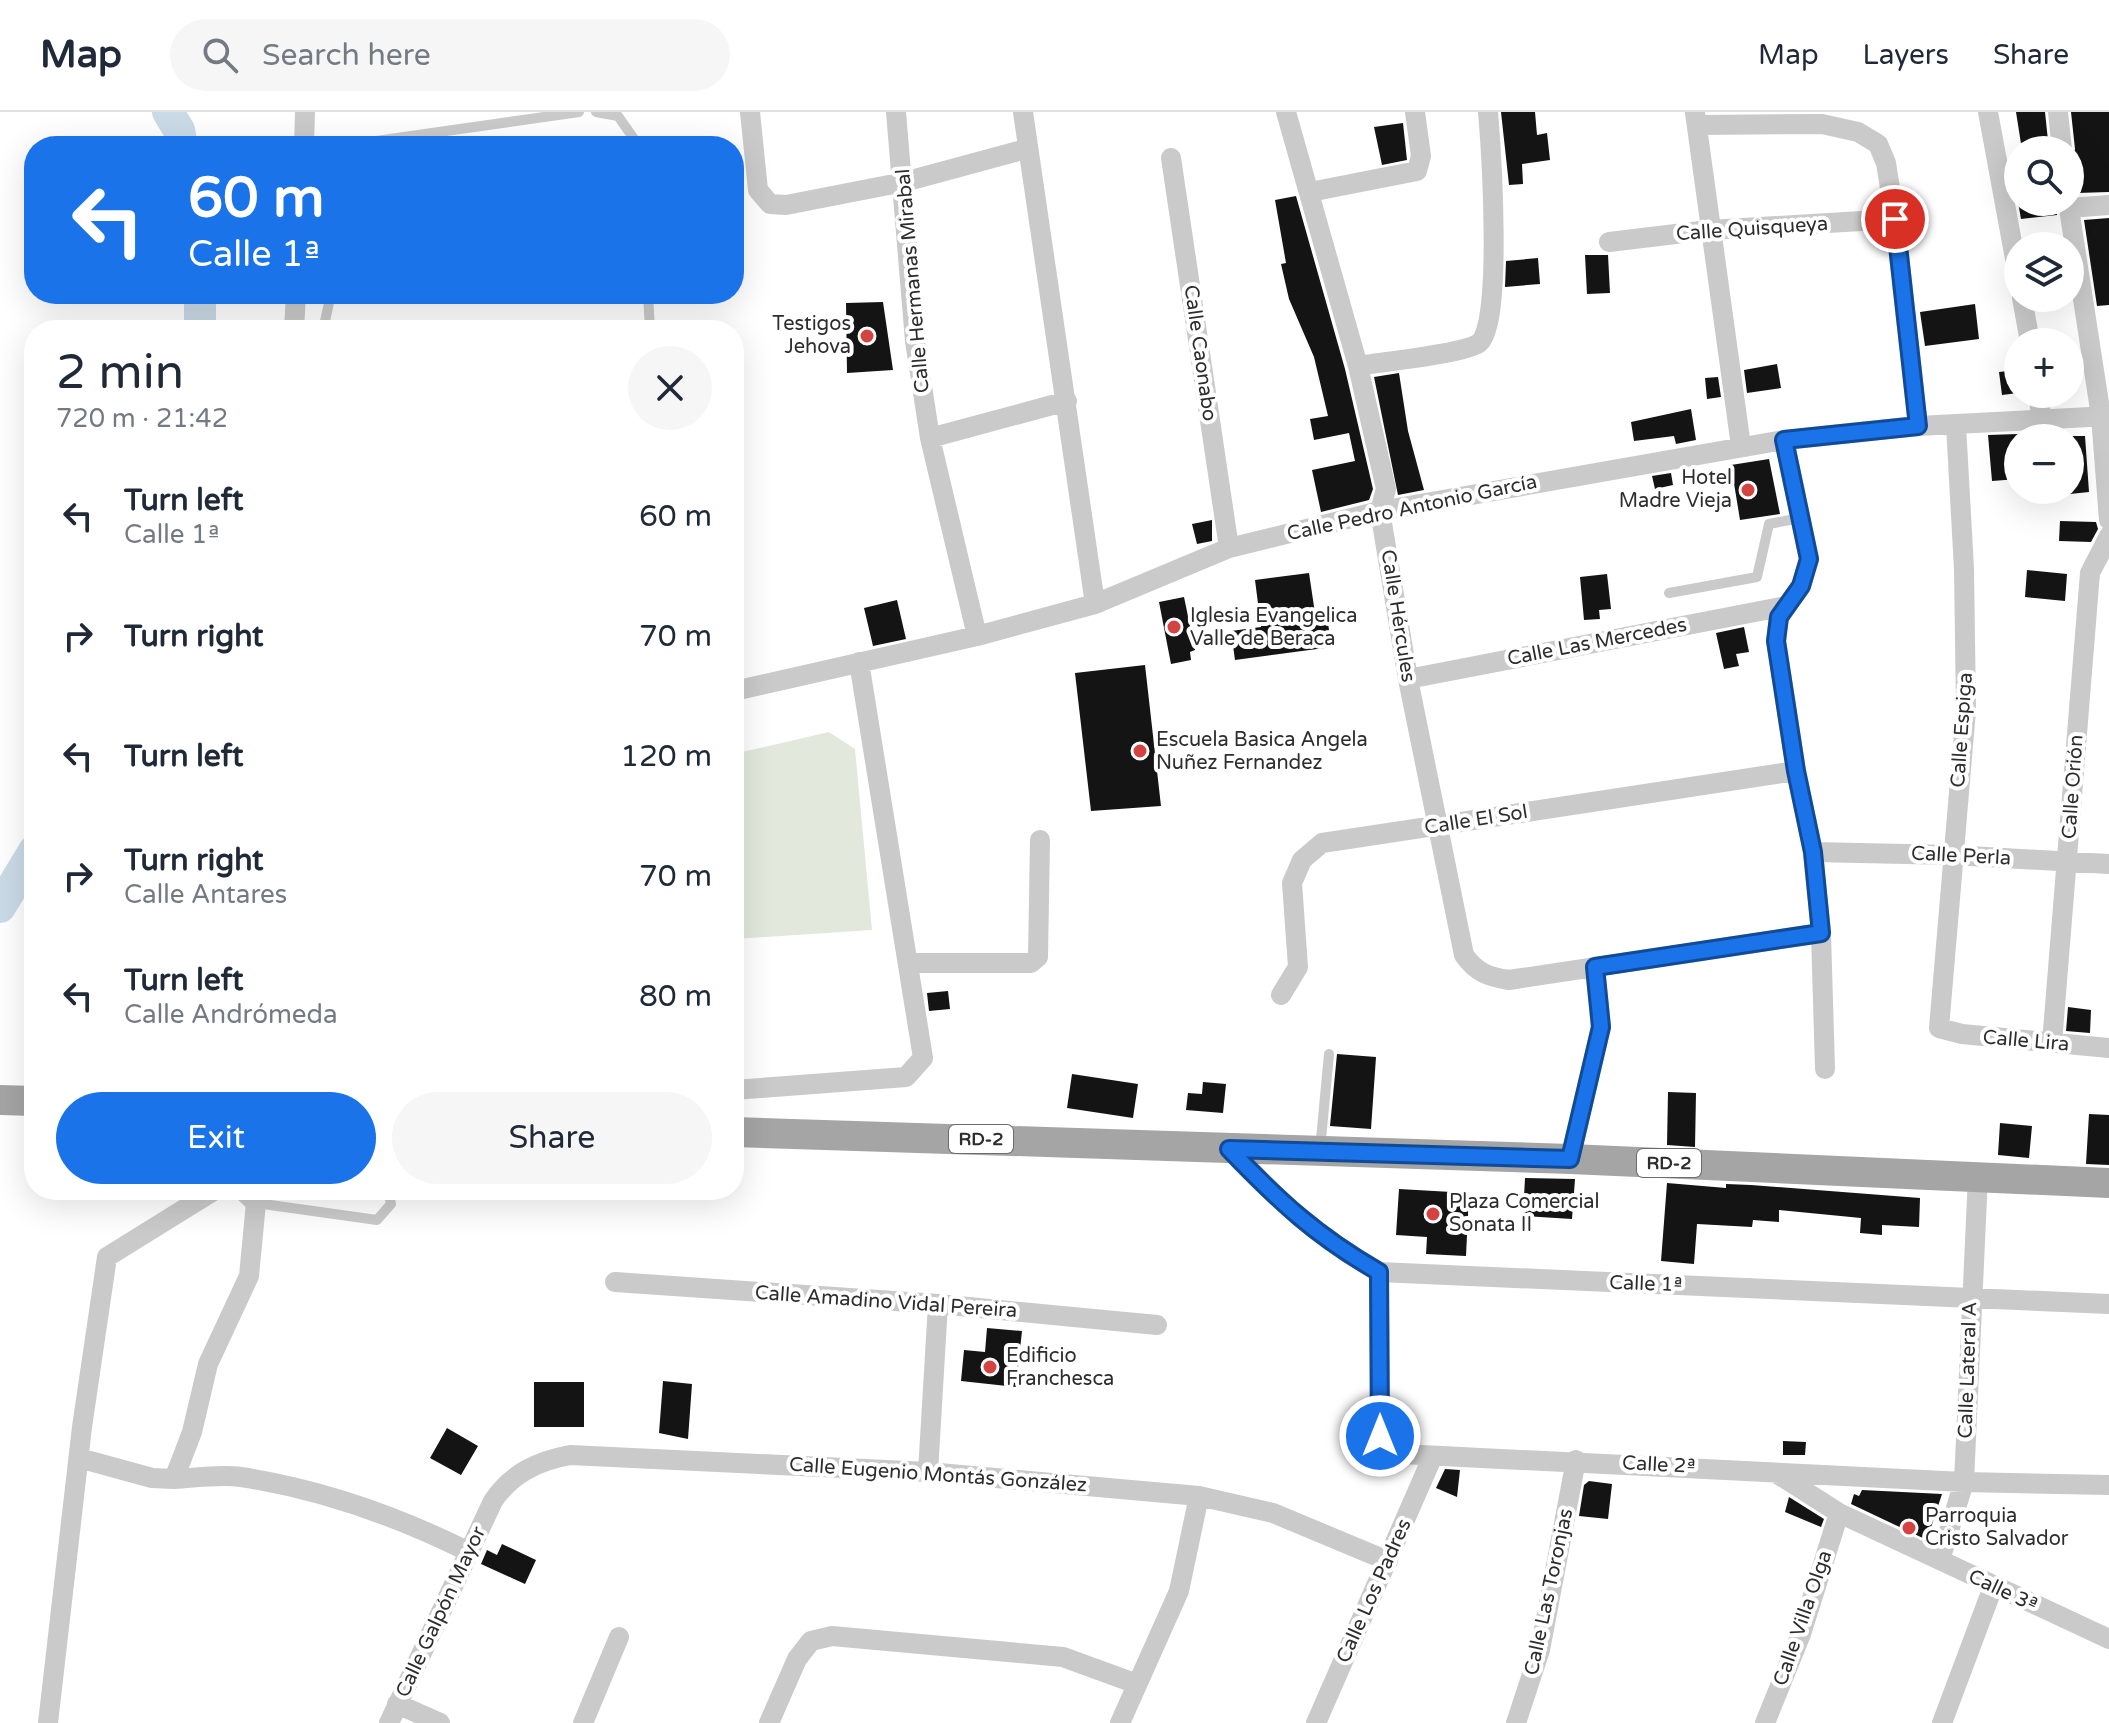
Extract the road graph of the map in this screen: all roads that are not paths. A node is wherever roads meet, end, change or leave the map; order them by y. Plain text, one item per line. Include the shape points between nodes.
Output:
1 (305, 112) edge
2 (579, 112) edge
3 (596, 112) edge
4 (750, 112) edge
5 (896, 112) edge
6 (1023, 112) edge
7 (1286, 112) edge
8 (1415, 112) edge
9 (1488, 112) edge
10 (1988, 112) edge
11 (2058, 112) edge
12 (1696, 118) edge
13 (304, 136) edge
14 (411, 136) edge
15 (632, 136) edge
16 (2061, 136) edge
17 (1026, 149) junction
18 (1171, 158) dead end
19 (904, 182) junction
20 (1310, 192) junction
21 (2084, 205) edge
22 (2109, 205) edge
23 (2070, 216) edge
24 (1895, 219) junction
25 (1709, 230) junction
26 (2010, 232) edge
27 (1609, 242) dead end
28 (1358, 366) junction
29 (1067, 401) junction
30 (2040, 408) edge
31 (2105, 416) edge
32 (2042, 420) junction
33 (1956, 425) junction
34 (1918, 426) junction
35 (930, 438) junction
36 (1784, 440) junction
37 (1741, 446) junction
38 (1380, 511) junction
39 (1800, 518) junction
40 (2109, 520) edge
41 (2109, 536) edge
42 (1229, 548) junction
43 (1669, 593) dead end
44 (1095, 604) junction
45 (1786, 606) junction
46 (977, 636) junction
47 (859, 662) junction
48 (1408, 679) junction
49 (744, 689) edge
50 (1796, 771) junction
51 (1436, 826) junction
52 (1040, 840) dead end
53 (1813, 852) junction
54 (1952, 855) junction
55 (2067, 862) junction
56 (2109, 864) edge
57 (1821, 933) junction
58 (908, 963) junction
59 (1595, 967) junction
60 (1281, 995) dead end
61 (1943, 1031) joint
62 (2052, 1043) junction
63 (2109, 1048) edge
64 (1329, 1054) dead end
65 (1825, 1069) dead end
66 (744, 1089) edge
67 (0, 1100) edge
68 (24, 1101) edge
69 (744, 1132) edge
70 (1229, 1149) junction
71 (1320, 1152) junction
72 (1570, 1159) junction
73 (1978, 1176) junction
74 (2109, 1183) edge
75 (199, 1200) edge
76 (249, 1200) edge
77 (270, 1200) edge
78 (390, 1200) edge
79 (1379, 1272) junction
80 (615, 1282) dead end
81 (1971, 1298) junction
82 (938, 1304) junction
83 (2109, 1304) edge
84 (1157, 1325) dead end
85 (79, 1458) junction
86 (1432, 1458) junction
87 (1576, 1460) junction
88 (1773, 1471) junction
89 (928, 1472) junction
90 (174, 1479) junction
91 (1964, 1482) junction
92 (2109, 1485) edge
93 (1199, 1496) junction
94 (493, 1501) joint
95 (1839, 1513) junction
96 (469, 1552) junction
97 (1940, 1560) junction
98 (1388, 1561) junction
99 (1993, 1587) junction
100 (619, 1637) dead end
101 (2109, 1639) edge
102 (1137, 1684) junction
103 (393, 1714) edge
104 (48, 1723) edge
105 (440, 1723) edge
106 (583, 1723) edge
107 (769, 1723) edge
108 (1120, 1723) edge
109 (1316, 1723) edge
110 (1516, 1723) edge
111 (1765, 1723) edge
112 (1942, 1723) edge

1 - 13 street
2 - 14 lane
3 - 15 lane via 618,116
4 - 19 street via 758,190 770,204
5 - 19 street, Calle Hermanas Mirabal
6 - 17 street
7 - 20 street, Calle Hércules
8 - 20 street via 1421,156 1417,171
9 - 28 street via 1492,301 1485,335 1470,347
10 - 26 street
11 - 16 street
12 - 24 street via 1822,124 1866,135 1882,150
12 - 25 street
17 - 19 street
17 - 29 street
18 - 42 street, Calle Caonabo
19 - 35 street, Calle Hermanas Mirabal via 915,341
20 - 28 street, Calle Hércules
21 - 22 street
23 - 31 street
24 - 25 street, Calle Quisqueya
24 - 34 street
25 - 27 street, Calle Quisqueya
25 - 37 street
28 - 38 street, Calle Hércules via 1386,489
29 - 35 street
29 - 44 street
30 - 32 street
31 - 32 street, Calle Pedro Antonio García
31 - 40 street
32 - 33 street, Calle Pedro Antonio García
33 - 34 street, Calle Pedro Antonio García
33 - 54 street, Calle Espiga via 1966,710
34 - 36 street, Calle Pedro Antonio García
35 - 46 street, Calle Hermanas Mirabal
36 - 37 street, Calle Pedro Antonio García
36 - 39 street
37 - 38 street, Calle Pedro Antonio García
38 - 42 street, Calle Pedro Antonio García
38 - 48 street, Calle Hércules
39 - 43 lane via 1769,524 1757,577
39 - 45 street via 1809,559 1801,586
41 - 55 street, Calle Orión via 2090,573
42 - 44 street, Calle Pedro Antonio García
44 - 46 street, Calle Pedro Antonio García
45 - 48 street, Calle Las Mercedes
45 - 50 street via 1776,641
46 - 47 street, Calle Pedro Antonio García
47 - 49 street, Calle Pedro Antonio García
47 - 58 street
48 - 51 street, Calle Hércules
50 - 51 street, Calle El Sol
50 - 53 street
51 - 59 street, Calle Hércules via 1458,937 1474,969 1509,980
51 - 60 street, Calle El Sol via 1322,843 1302,860 1292,883 1298,967
52 - 58 street via 1038,957 1031,963
53 - 54 street, Calle Perla
53 - 57 street
54 - 55 street, Calle Perla
54 - 61 street, Calle Espiga via 1939,1010
55 - 56 street, Calle Perla
55 - 62 street, Calle Orión
57 - 59 street, Calle Hércules
57 - 65 street
58 - 66 street via 923,1058 906,1077
59 - 72 street via 1601,1027
61 - 62 street, Calle Lira
62 - 63 street, Calle Lira
64 - 71 lane
67 - 68 main road
69 - 70 main road, RD-2
70 - 71 main road, RD-2
70 - 79 street, Calle 1ª via 1327,1242
71 - 72 main road, RD-2
72 - 73 main road, RD-2
73 - 74 main road, RD-2
73 - 81 street, Calle Lateral A
75 - 85 street via 107,1257
76 - 90 street via 249,1276 208,1364
77 - 78 lane via 377,1220
79 - 81 street, Calle 1ª
79 - 86 street, Calle 2ª via 1380,1436 1402,1454
80 - 82 street, Calle Amadino Vidal Pereira
81 - 83 street, Calle 1ª
81 - 91 street, Calle Lateral A
82 - 84 street, Calle Amadino Vidal Pereira
82 - 89 street
85 - 90 street
85 - 104 street
86 - 87 street, Calle 2ª
86 - 98 street, Calle Los Padres
87 - 88 street, Calle 2ª
87 - 110 street, Calle Las Toronjas via 1540,1650
88 - 91 street, Calle 2ª
88 - 95 street, Calle 3ª
89 - 93 street, Calle Eugenio Montás González
89 - 94 street, Calle Eugenio Montás González via 570,1455 538,1461
90 - 96 street via 239,1477 317,1496 415,1525
91 - 92 street, Calle 2ª
91 - 97 street, Calle Lateral A
93 - 98 street, Calle Eugenio Montás González via 1273,1513
93 - 102 street via 1179,1591
94 - 96 street, Calle Galpón Mayor
95 - 97 street, Calle 3ª
95 - 111 street, Calle Villa Olga via 1801,1634
96 - 103 street, Calle Galpón Mayor
97 - 99 street, Calle 3ª
98 - 109 street, Calle Los Padres
99 - 101 street, Calle 3ª
99 - 112 street
100 - 106 street
102 - 107 street via 1063,1657 832,1636 811,1641 797,1659
102 - 108 street
103 - 105 street

